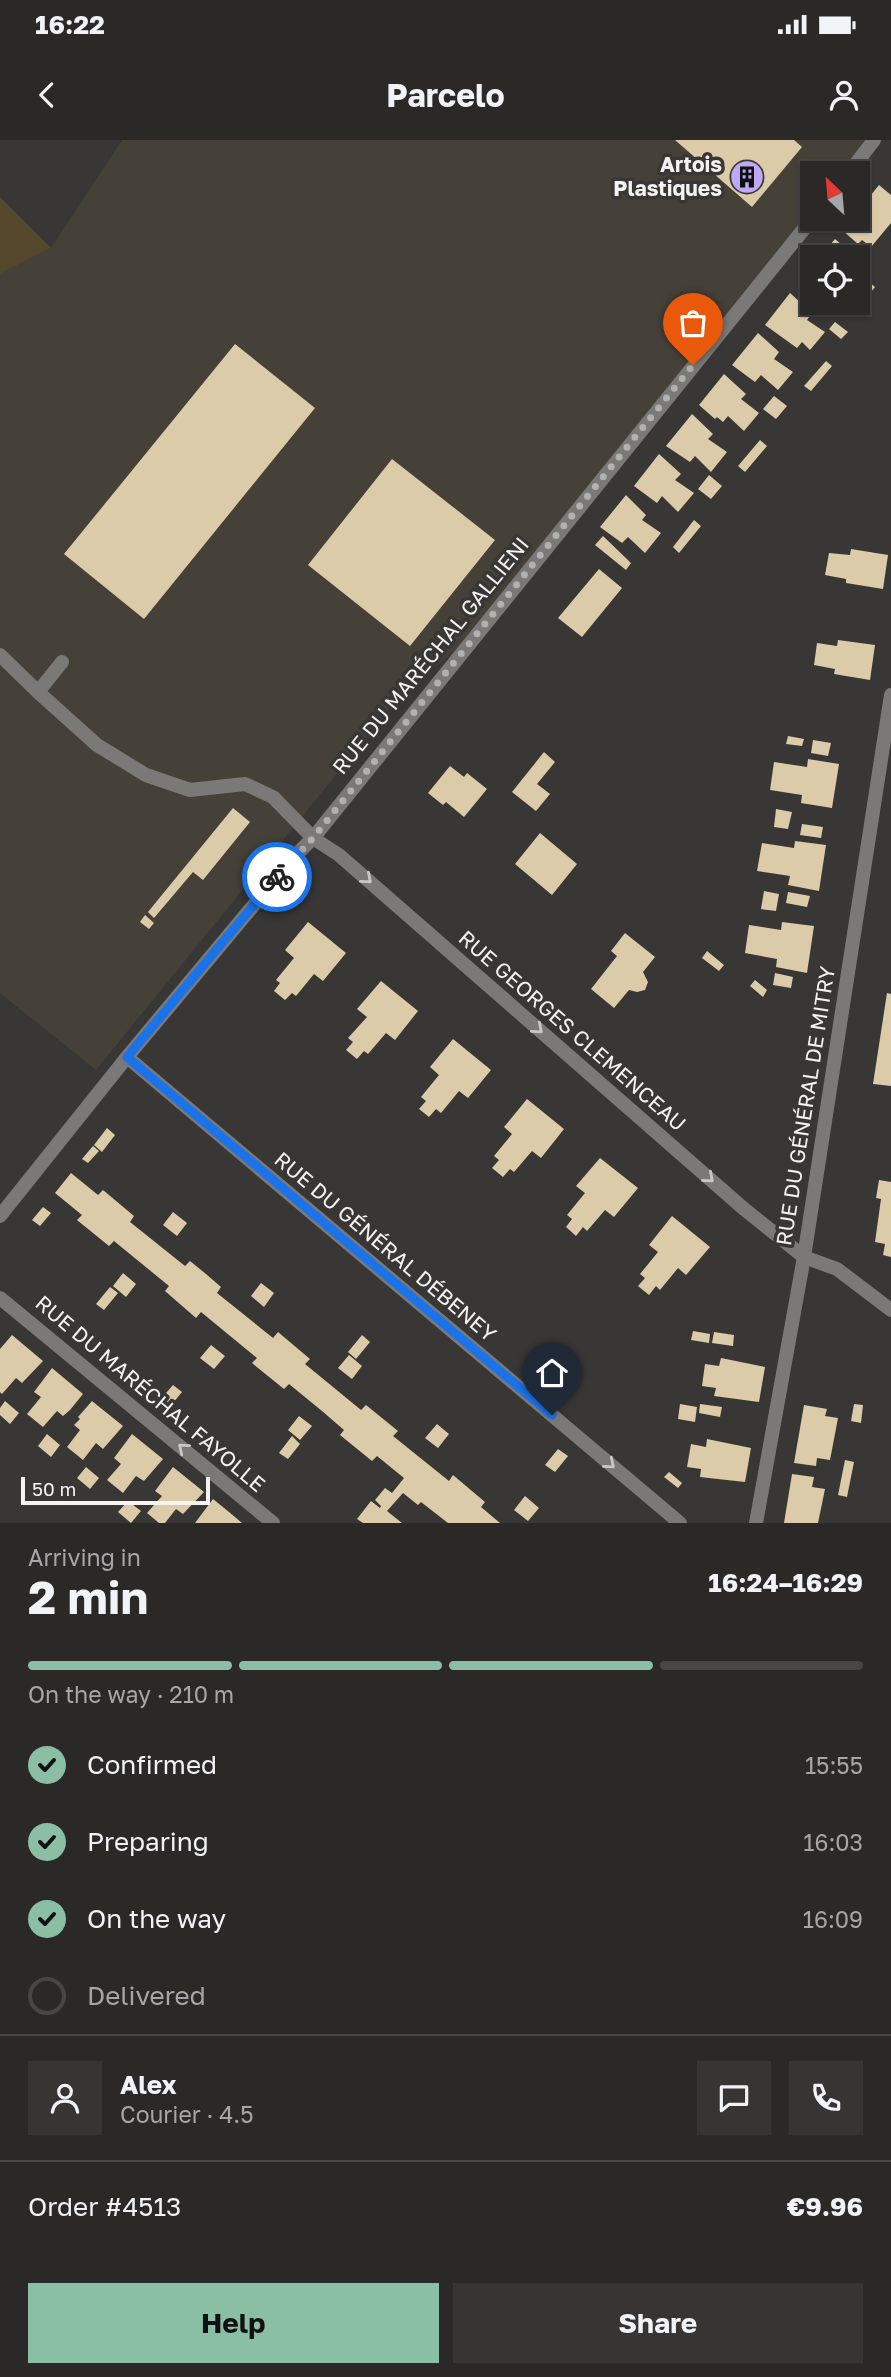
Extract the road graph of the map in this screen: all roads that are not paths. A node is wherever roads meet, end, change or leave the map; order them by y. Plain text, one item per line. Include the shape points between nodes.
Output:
1 (874, 140) edge
2 (858, 161) edge
3 (802, 231) edge
4 (0, 655) edge
5 (62, 662) dead end
6 (38, 692) junction
7 (891, 695) edge
8 (313, 838) junction
9 (127, 1057) junction
10 (0, 1216) edge
11 (804, 1257) junction
12 (0, 1298) edge
13 (891, 1310) edge
14 (273, 1523) edge
15 (680, 1523) edge
16 (756, 1523) edge

1 - 2 street
3 - 8 street, RUE DU MARÉCHAL GALLIENI
4 - 6 street, RUE GEORGES CLEMENCEAU
5 - 6 street
6 - 8 street, RUE GEORGES CLEMENCEAU via 97,745 146,775 190,790 245,784 273,797
7 - 11 street, RUE DU GÉNÉRAL DE MITRY
8 - 9 street, RUE DU MARÉCHAL GALLIENI
8 -> 11 street, RUE GEORGES CLEMENCEAU via 340,855
9 - 10 street, RUE DU MARÉCHAL GALLIENI
9 -> 15 street, RUE DU GÉNÉRAL DÉBENEY
11 - 13 street, RUE GEORGES CLEMENCEAU via 837,1269
11 - 16 street, RUE DU GÉNÉRAL DE MITRY
14 -> 12 street, RUE DU MARÉCHAL FAYOLLE

